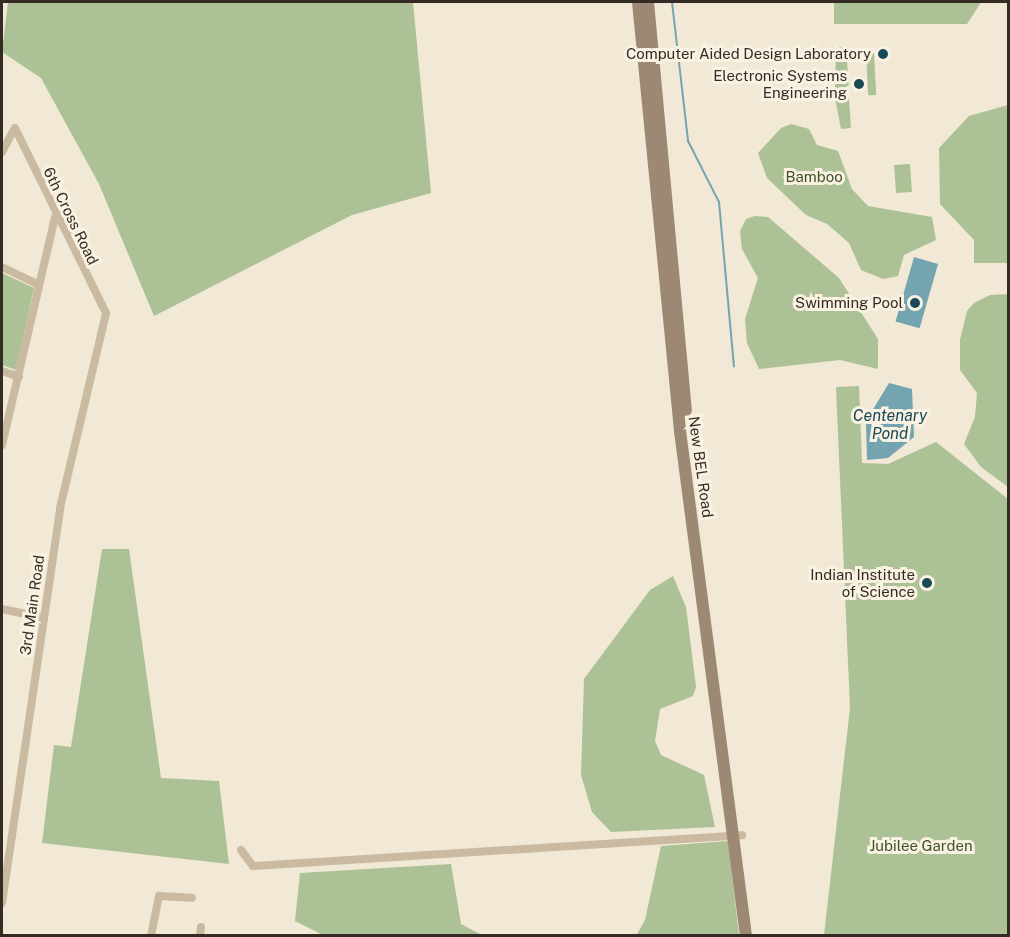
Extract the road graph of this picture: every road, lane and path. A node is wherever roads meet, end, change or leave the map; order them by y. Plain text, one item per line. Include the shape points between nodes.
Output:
1 (638, 2) edge
2 (648, 2) edge
3 (2, 152) edge
4 (55, 217) junction
5 (2, 267) edge
6 (39, 285) junction
7 (106, 313) joint
8 (2, 371) edge
9 (19, 377) junction
10 (2, 445) edge
11 (2, 609) edge
12 (44, 618) junction
13 (739, 835) junction
14 (241, 850) dead end
15 (192, 898) dead end
16 (2, 903) edge
17 (151, 936) edge
18 (746, 936) edge
19 (752, 936) edge

1 - 13 main road, New BEL Road via 680,431
2 - 13 main road, New BEL Road via 688,431
3 - 4 street, 6th Cross Road via 15,128
4 - 6 street
4 - 7 street, 6th Cross Road
5 - 6 street
6 - 9 street
7 - 12 street, 3rd Main Road via 60,508
8 - 9 street
9 - 10 street
11 - 12 street
12 - 16 street, 3rd Main Road
13 - 14 street via 253,866
13 - 18 main road, New BEL Road
13 - 19 main road, New BEL Road
15 - 17 street via 159,896

